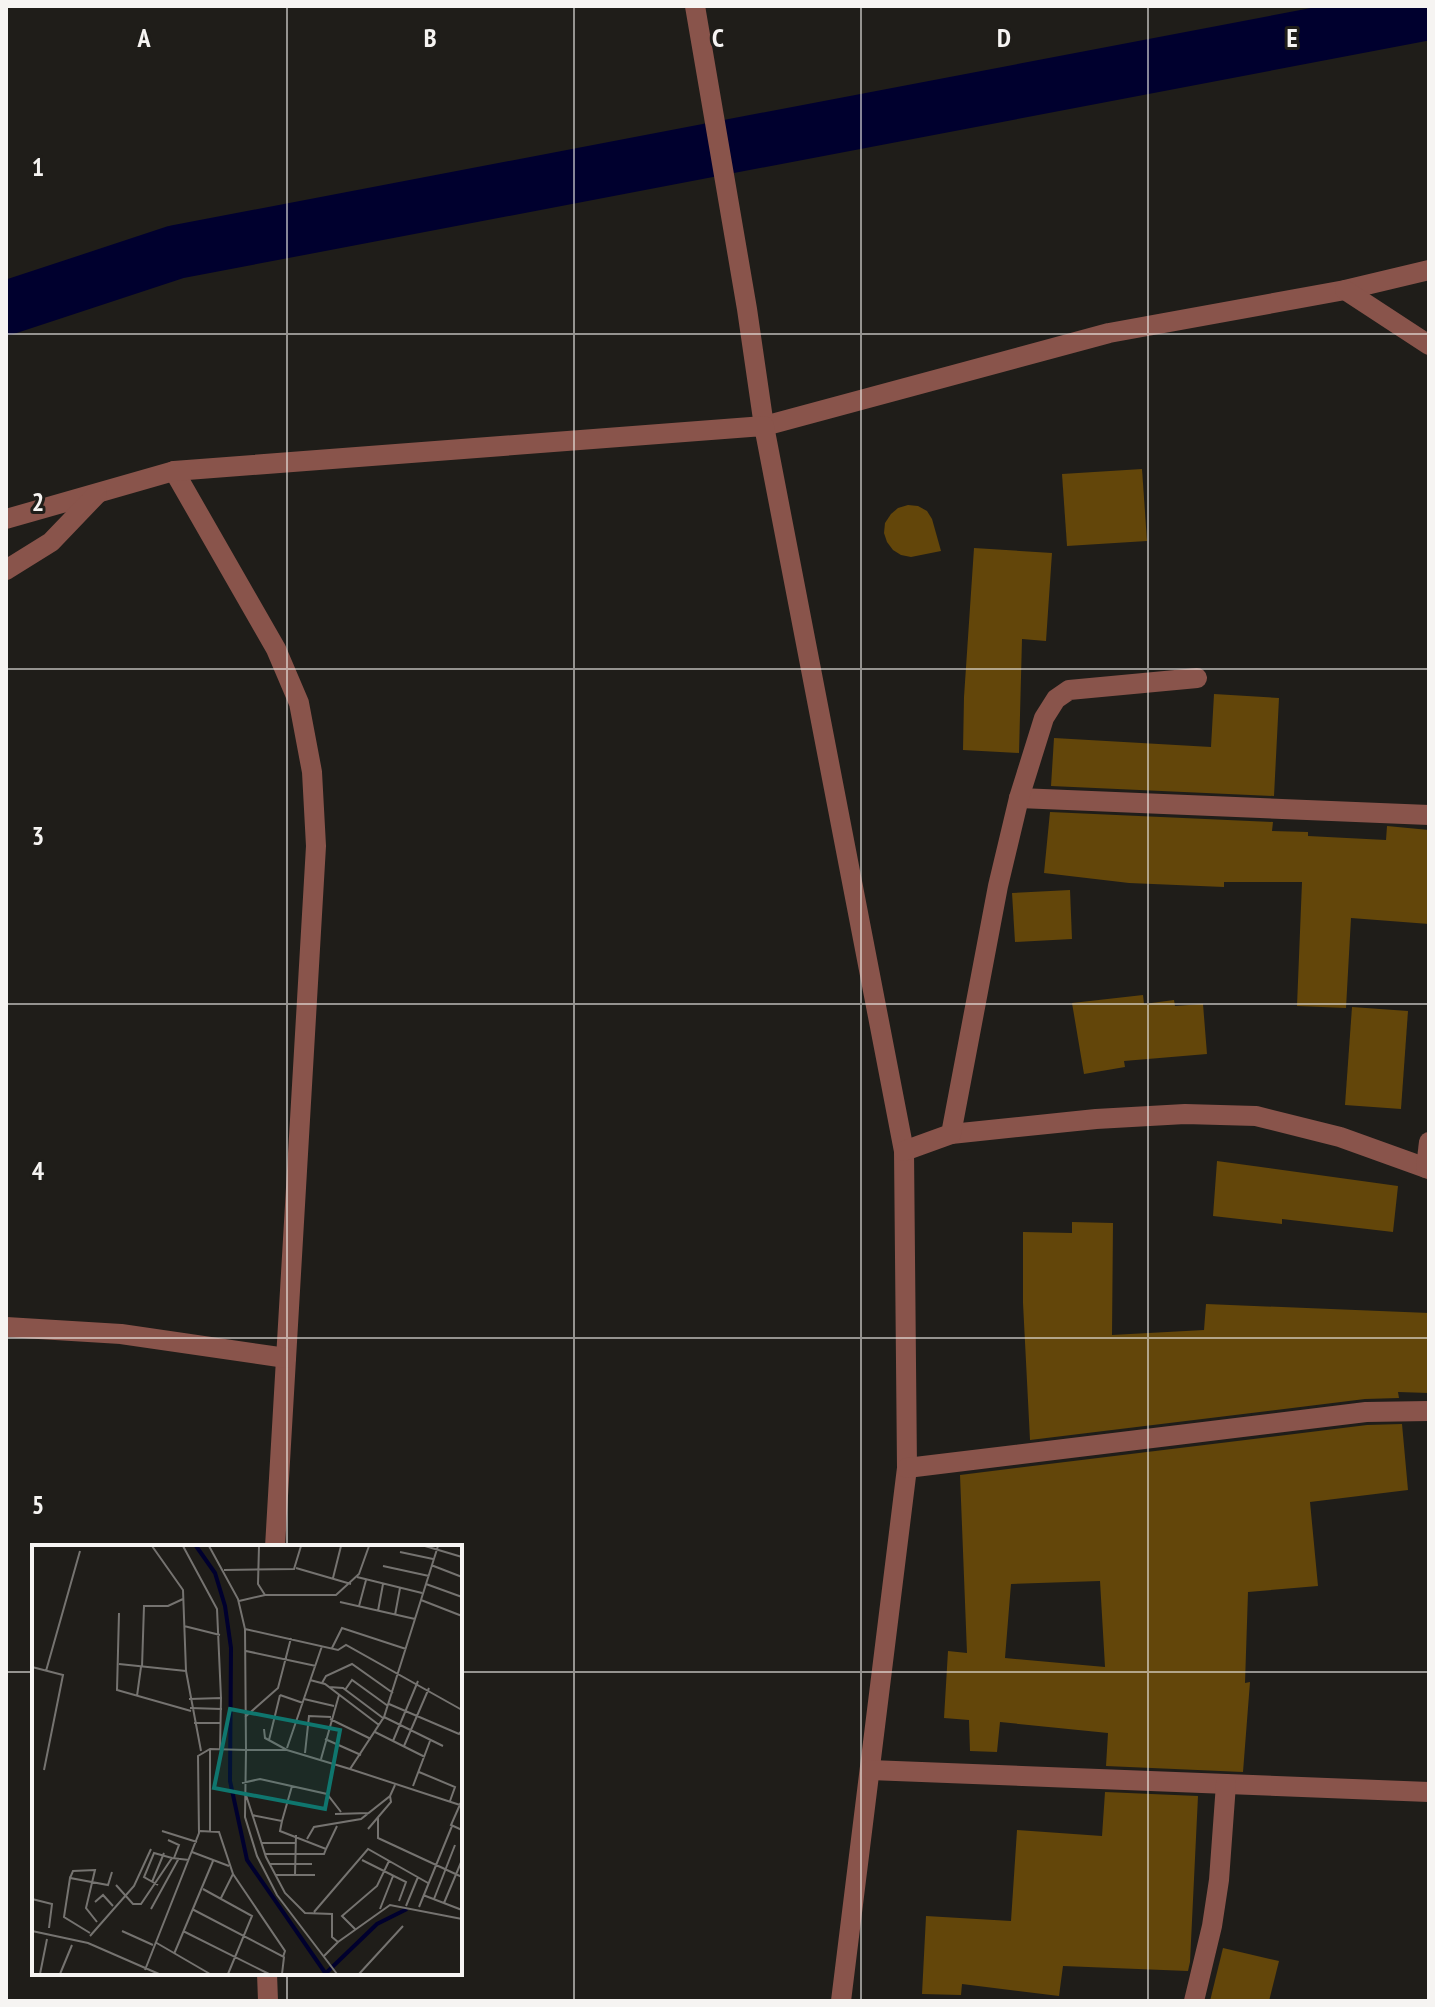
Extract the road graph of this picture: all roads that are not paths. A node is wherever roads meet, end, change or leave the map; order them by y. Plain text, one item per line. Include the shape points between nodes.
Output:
1 (695, 7) edge
2 (1429, 270) edge
3 (1345, 290) junction
4 (1429, 345) edge
5 (764, 426) junction
6 (174, 471) junction
7 (99, 492) junction
8 (6, 519) edge
9 (6, 570) edge
10 (1197, 678) dead end
11 (1019, 798) junction
12 (1429, 815) edge
13 (951, 1134) junction
14 (1429, 1142) edge
15 (904, 1151) junction
16 (1428, 1169) edge
17 (6, 1327) edge
18 (286, 1358) junction
19 (1429, 1411) edge
20 (907, 1468) junction
21 (275, 1545) edge
22 (870, 1770) junction
23 (1226, 1784) junction
24 (1429, 1792) edge
25 (267, 1975) edge
26 (268, 2001) edge
27 (841, 2001) edge
28 (1194, 2001) edge

1 - 5 street
2 - 3 street
3 - 4 street
3 - 5 street via 1109,333
5 - 6 street
5 - 15 street
6 - 7 street
6 - 18 street via 276,649 299,703 312,772 316,846
7 - 8 street
7 - 9 street via 51,542
10 - 11 street via 1069,690 1044,718
11 - 12 street
11 - 13 street
13 - 15 street
13 - 16 street via 1096,1119 1256,1116 1340,1137
14 - 16 street
15 - 20 street
17 - 18 street via 121,1334
18 - 21 street
19 - 20 street via 1366,1412
20 - 22 street
22 - 23 street
22 - 27 street
23 - 24 street
23 - 28 street via 1219,1880
25 - 26 street

